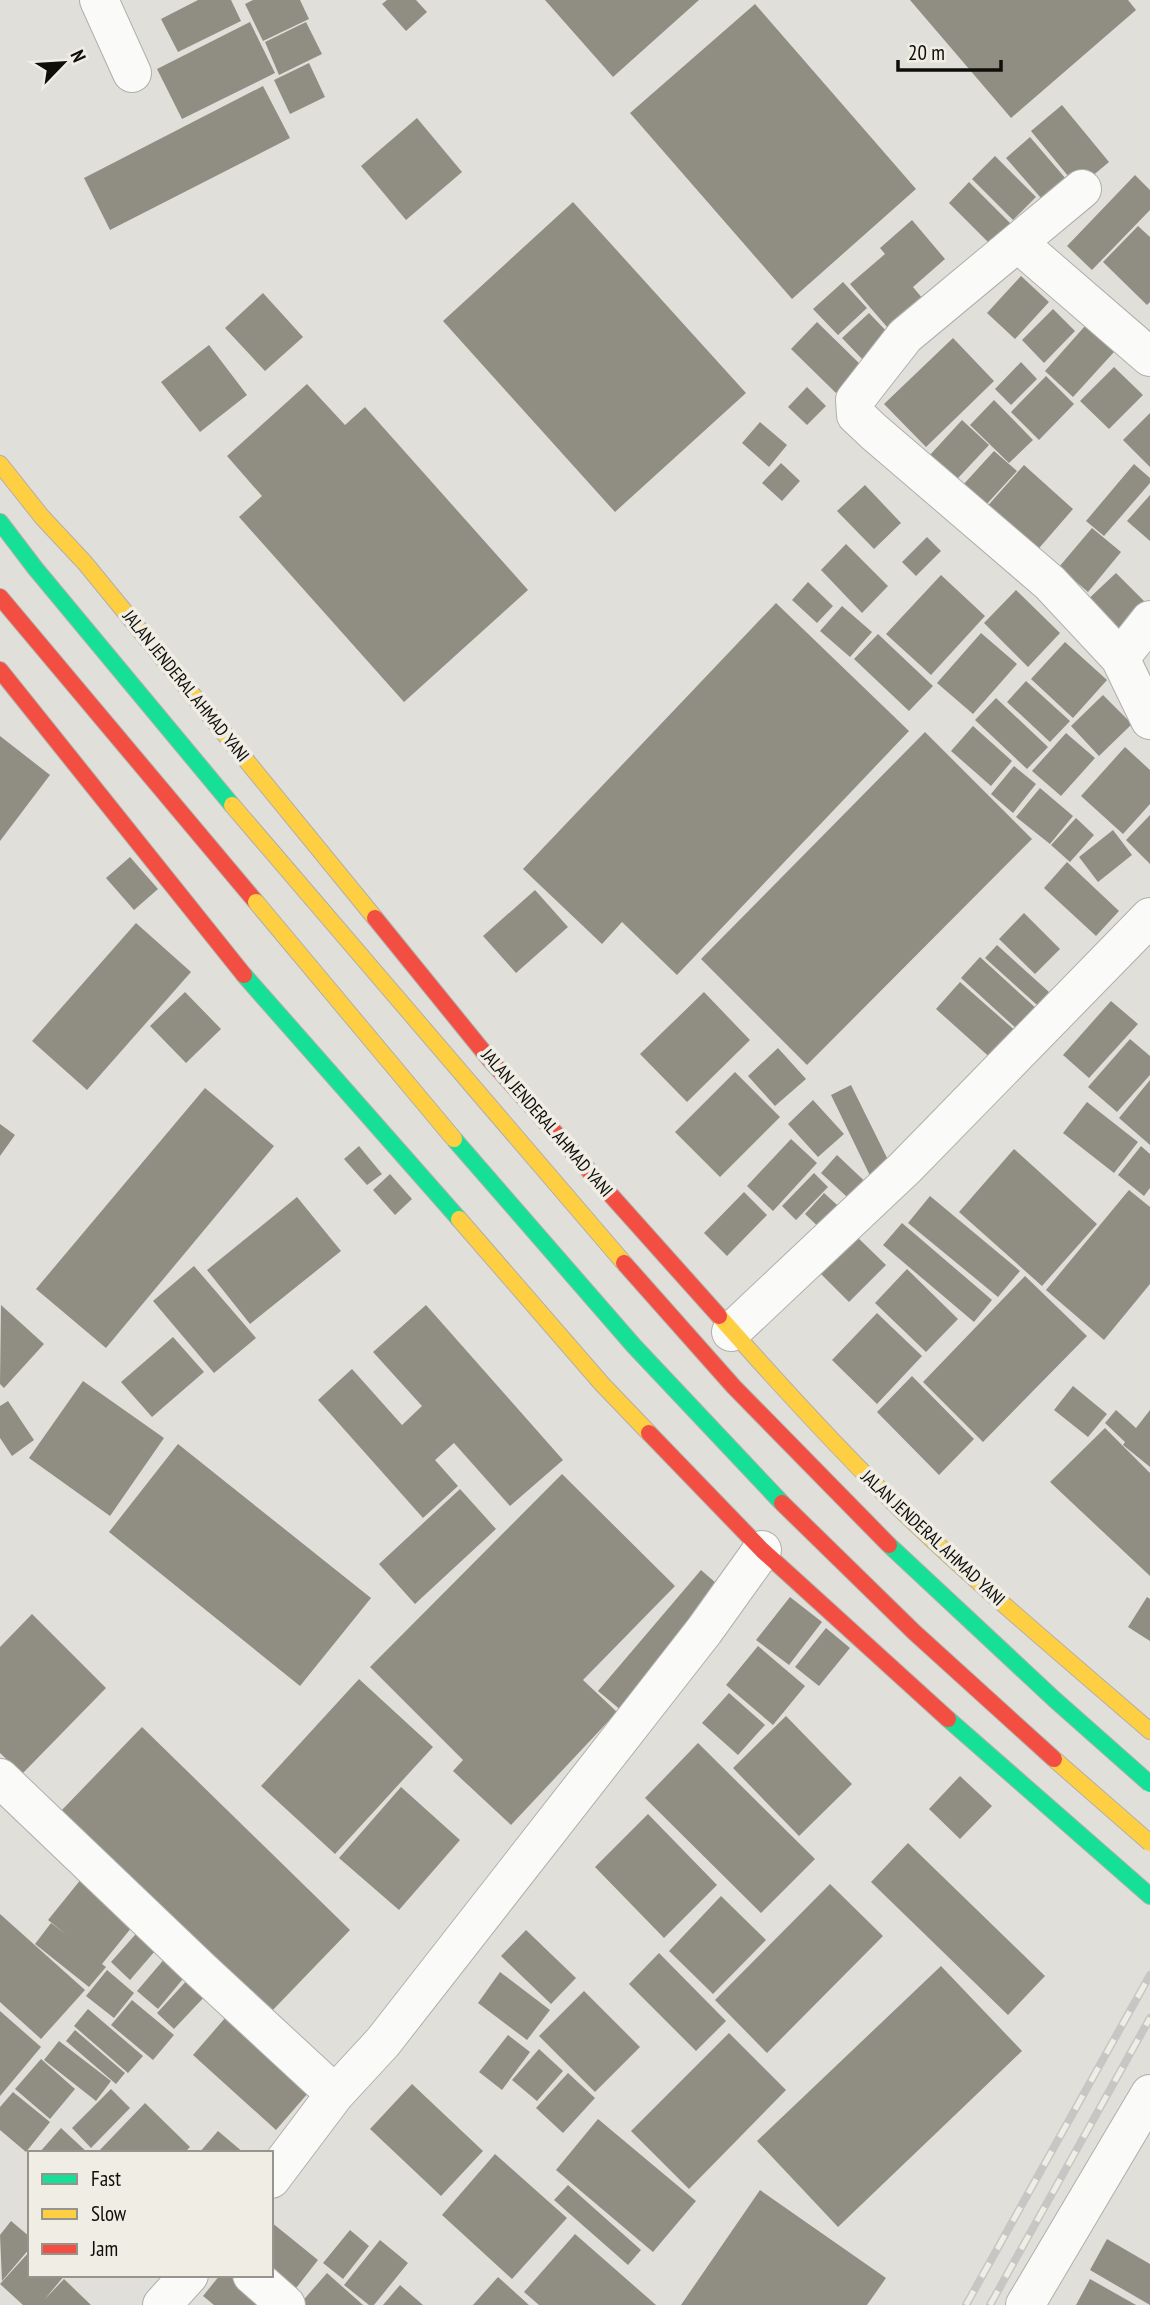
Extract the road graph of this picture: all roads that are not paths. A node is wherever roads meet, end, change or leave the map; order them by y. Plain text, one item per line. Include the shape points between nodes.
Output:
1 (99, 0) edge
2 (132, 73) dead end
3 (1082, 189) dead end
4 (1018, 243) junction
5 (1150, 358) edge
6 (0, 464) edge
7 (0, 522) edge
8 (3, 594) edge
9 (1150, 620) edge
10 (1120, 658) junction
11 (0, 670) edge
12 (1150, 720) edge
13 (1150, 917) edge
14 (731, 1332) junction
15 (904, 1513) junction
16 (762, 1550) junction
17 (875, 1612) dead end
18 (853, 1613) dead end
19 (831, 1614) junction
20 (1150, 1731) edge
21 (0, 1778) edge
22 (1150, 1784) edge
23 (1150, 1843) edge
24 (1150, 1895) edge
25 (335, 2094) junction
26 (1150, 2094) edge
27 (273, 2176) edge
28 (187, 2277) edge
29 (254, 2277) edge
30 (162, 2305) edge
31 (286, 2305) edge
32 (1025, 2305) edge

1 - 2 street
3 - 4 street
4 - 5 street
4 - 10 street via 905,335 855,400 856,415 1050,583
6 - 14 main road, JALAN JENDERAL AHMAD YANI via 491,1061
7 - 22 main road, JALAN JENDERAL AHMAD YANI, bridge via 31,572 734,1387 919,1575
8 - 23 main road, bridge via 536,1235 691,1409 868,1589
9 - 10 street
10 - 12 street
11 - 16 main road via 267,1003 602,1384
13 - 14 street via 905,1168
14 - 15 main road, JALAN JENDERAL AHMAD YANI
15 - 17 main road via 915,1568 901,1591
15 - 20 main road, JALAN JENDERAL AHMAD YANI
16 - 19 main road
16 - 25 street via 383,2042
18 - 19 main road
19 - 24 main road
21 - 25 street
25 - 27 street
26 - 32 street
28 - 30 street
29 - 31 street

